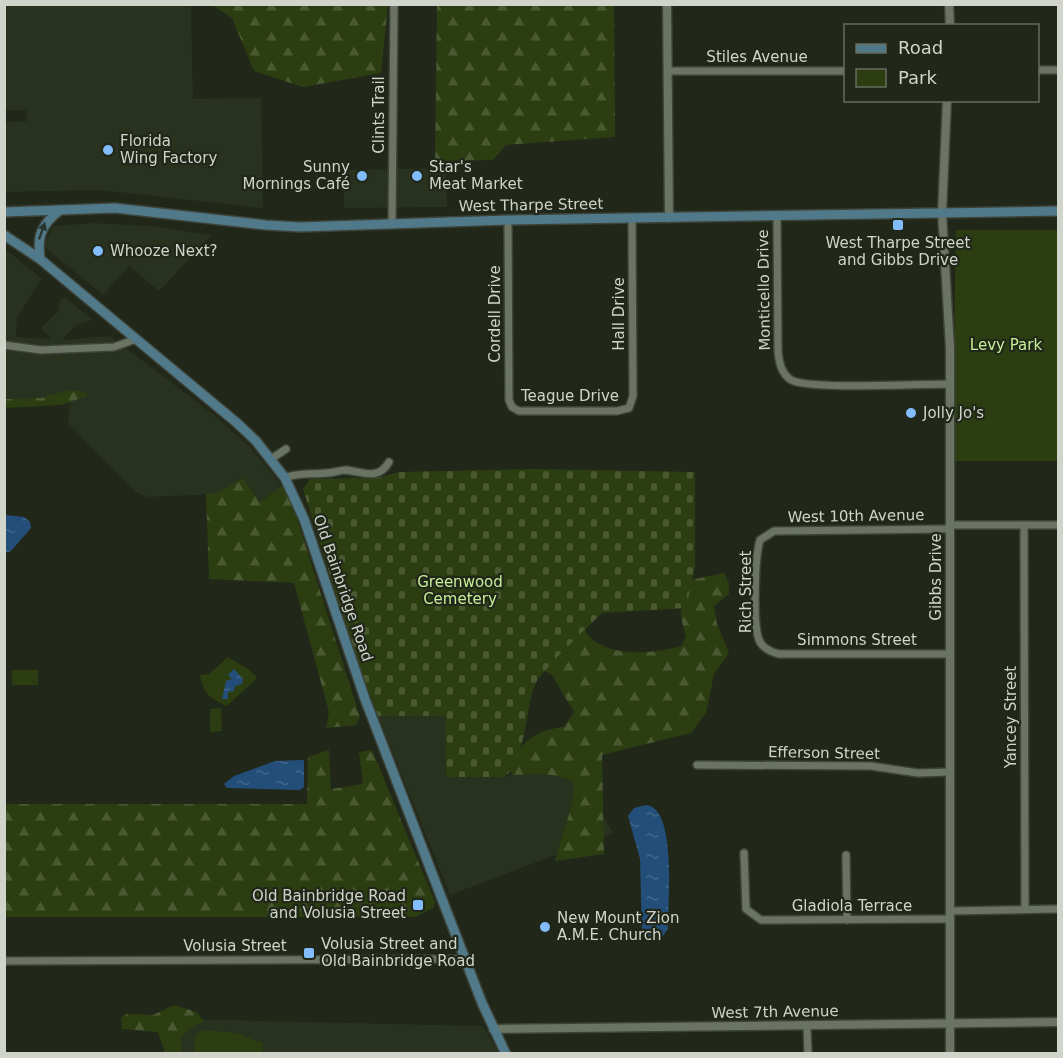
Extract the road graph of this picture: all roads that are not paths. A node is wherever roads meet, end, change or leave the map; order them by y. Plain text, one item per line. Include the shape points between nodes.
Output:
1 (667, 4) edge
2 (949, 4) edge
3 (394, 7) dead end
4 (950, 24) edge
5 (1039, 70) edge
6 (1059, 70) edge
7 (668, 71) junction
8 (844, 71) edge
9 (947, 102) edge
10 (60, 210) junction
11 (4, 212) edge
12 (1059, 212) edge
13 (942, 213) junction
14 (777, 217) junction
15 (669, 218) junction
16 (632, 219) junction
17 (508, 220) junction
18 (392, 224) junction
19 (4, 235) edge
20 (40, 259) junction
21 (136, 339) junction
22 (4, 345) edge
23 (950, 384) junction
24 (512, 407) joint
25 (629, 408) joint
26 (286, 449) dead end
27 (271, 459) junction
28 (389, 462) dead end
29 (285, 478) junction
30 (1024, 525) junction
31 (1059, 525) edge
32 (950, 527) junction
33 (765, 536) joint
34 (765, 648) joint
35 (950, 654) junction
36 (697, 765) dead end
37 (950, 772) junction
38 (744, 853) dead end
39 (846, 855) dead end
40 (1025, 909) junction
41 (1059, 909) edge
42 (950, 915) junction
43 (847, 920) junction
44 (466, 959) junction
45 (4, 961) edge
46 (1059, 1022) edge
47 (950, 1024) junction
48 (807, 1026) junction
49 (493, 1029) junction
50 (506, 1053) edge
51 (808, 1053) edge
52 (950, 1053) edge

1 - 7 street
2 - 4 street
3 - 18 street, Clints Trail
5 - 6 street
7 - 8 street, Stiles Avenue
7 - 15 street
9 - 13 street, Gibbs Drive
10 - 11 main road, West Tharpe Street
10 - 18 main road, West Tharpe Street via 146,211 266,225
20 -> 10 main road via 39,235 45,222
12 - 13 main road, West Tharpe Street
13 - 14 main road, West Tharpe Street
13 - 23 street, Gibbs Drive
14 - 15 main road, West Tharpe Street
14 - 23 street, Monticello Drive via 778,351 781,368 789,378 803,384 825,385
15 - 16 main road, West Tharpe Street
16 - 17 main road, West Tharpe Street
16 - 25 street, Hall Drive via 633,396
17 - 18 main road, West Tharpe Street
17 - 24 street, Cordell Drive
19 - 20 main road, Old Bainbridge Road
20 - 21 main road, Old Bainbridge Road
21 - 22 street via 114,347 41,350
21 - 27 main road, Old Bainbridge Road via 237,423
23 - 32 street, Gibbs Drive
24 - 25 street, Teague Drive via 519,411
26 - 27 street
27 - 29 main road, Old Bainbridge Road
28 - 29 street via 380,472 368,475 345,470 304,472
29 - 44 main road, Old Bainbridge Road via 304,519 365,699
30 - 31 street, West 10th Avenue
30 - 32 street, West 10th Avenue
30 - 40 street, Yancey Street
32 - 33 street, West 10th Avenue via 787,530
32 - 35 street, Gibbs Drive
33 - 34 street, Rich Street via 758,549 756,573 757,636
34 - 35 street, Simmons Street via 779,654
35 - 37 street, Gibbs Drive
36 - 37 street, Efferson Street via 871,766 918,773
37 - 42 street, Gibbs Drive
38 - 43 street, Gladiola Terrace via 746,909 755,918
39 - 43 street
40 - 41 street, Gladiola Terrace
40 - 42 street, Gladiola Terrace
42 - 43 street, Gladiola Terrace
42 - 47 street, Gibbs Drive
44 - 45 street, Volusia Street
44 - 49 main road, Old Bainbridge Road
46 - 47 street, West 7th Avenue
47 - 48 street, West 7th Avenue
47 - 52 street, Gibbs Drive
48 - 49 street, West 7th Avenue
48 - 51 street
49 - 50 main road, Old Bainbridge Road

